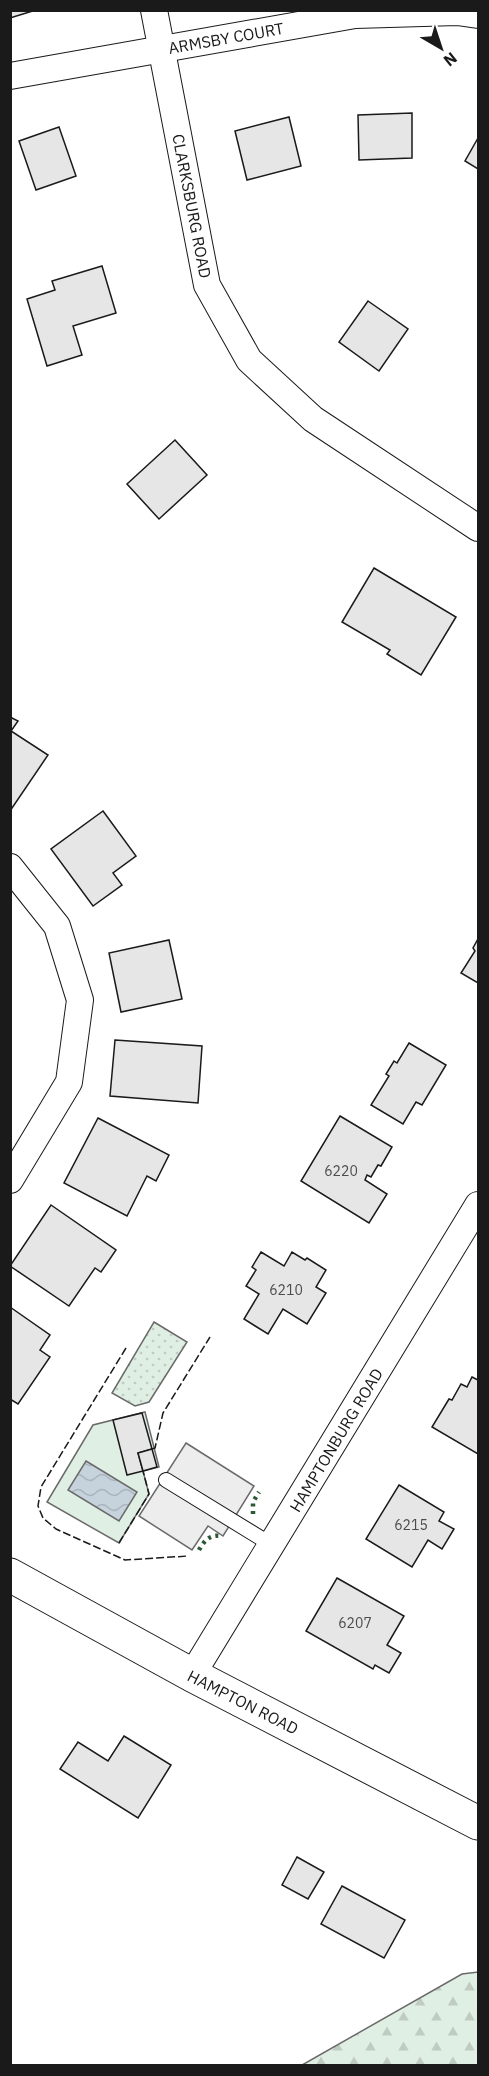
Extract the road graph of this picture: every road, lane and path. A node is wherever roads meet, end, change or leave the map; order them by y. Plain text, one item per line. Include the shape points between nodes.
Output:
1 (154, 10) edge
2 (478, 15) edge
3 (161, 49) junction
4 (10, 76) edge
5 (478, 528) edge
6 (10, 867) edge
7 (10, 1180) edge
8 (478, 1205) edge
9 (166, 1480) dead end
10 (272, 1545) junction
11 (10, 1575) edge
12 (192, 1676) junction
13 (478, 1823) edge

1 - 3 street, CLARKSBURG ROAD
2 - 3 street, ARMSBY COURT via 355,15
3 - 4 street, ARMSBY COURT
3 - 5 street, CLARKSBURG ROAD via 207,285 249,360 313,419
6 - 7 street via 57,926 80,1000 69,1082
8 - 10 street, HAMPTONBURG ROAD
9 - 10 lane
10 - 12 street, HAMPTONBURG ROAD
11 - 12 main road, HAMPTON ROAD
12 - 13 main road, HAMPTON ROAD

